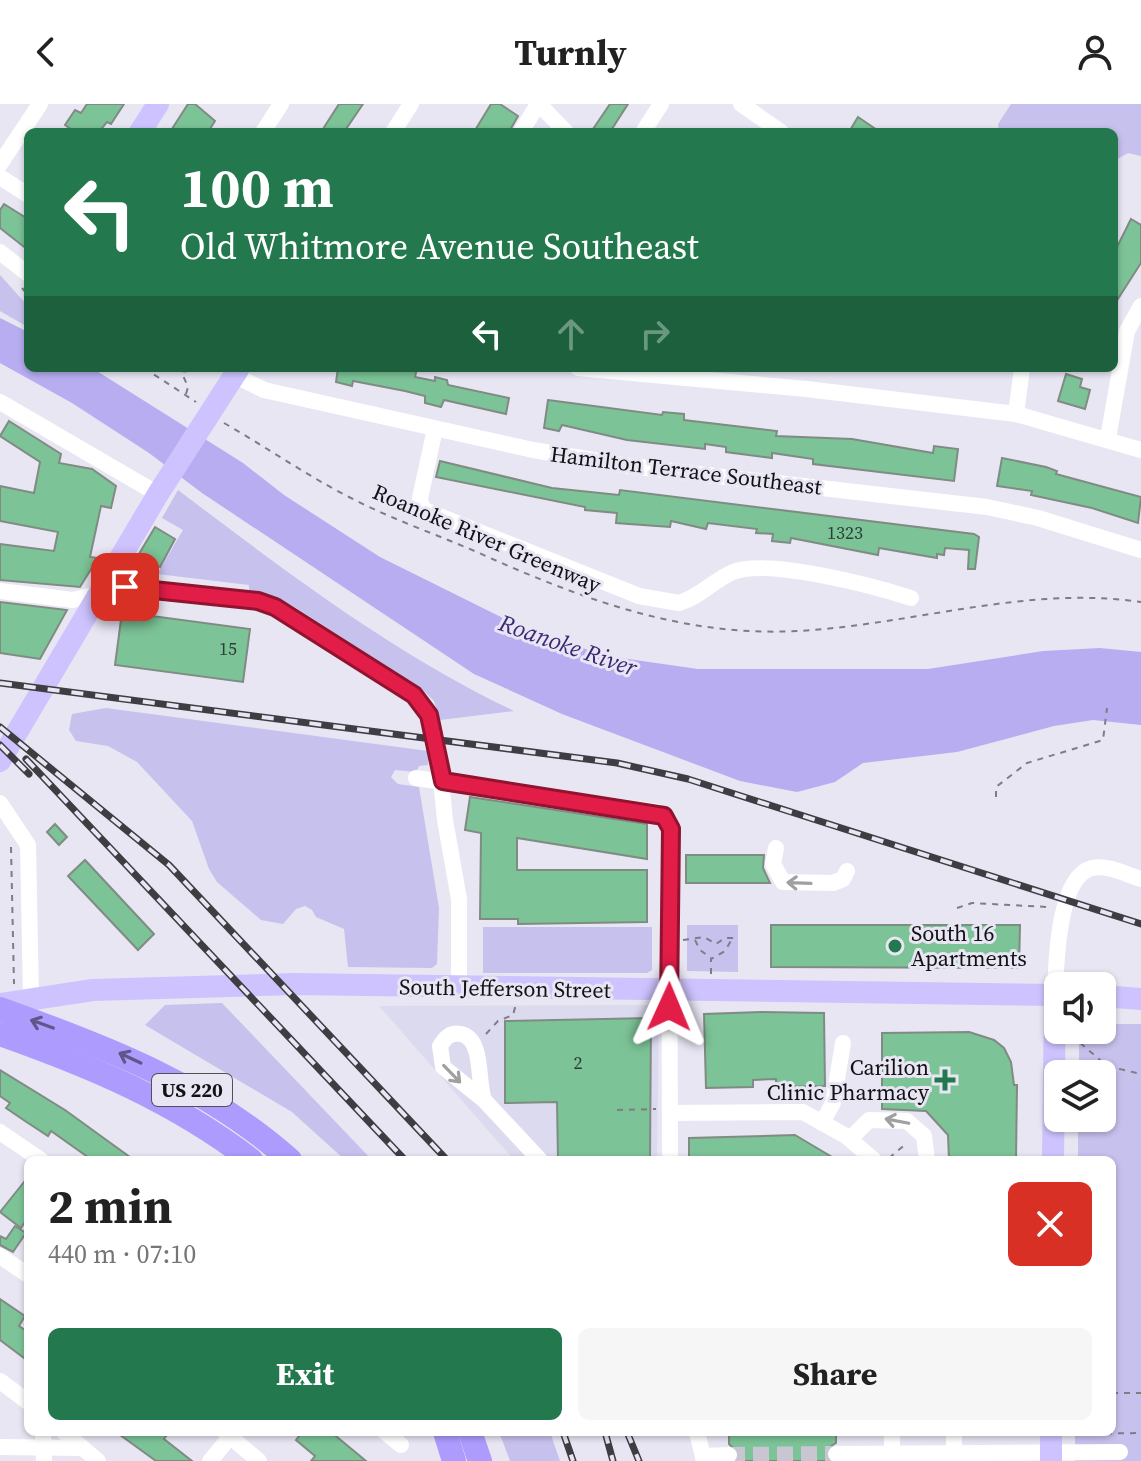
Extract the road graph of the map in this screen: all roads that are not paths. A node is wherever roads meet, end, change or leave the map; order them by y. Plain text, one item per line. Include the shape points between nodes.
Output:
1 (40, 104) edge
2 (158, 104) edge
3 (281, 104) edge
4 (411, 104) edge
5 (539, 104) edge
6 (661, 104) edge
7 (741, 104) edge
8 (143, 128) edge
9 (266, 128) edge
10 (396, 128) edge
11 (524, 128) edge
12 (562, 128) edge
13 (646, 128) edge
14 (775, 128) edge
15 (0, 164) edge
16 (0, 177) edge
17 (24, 192) edge
18 (0, 252) edge
19 (24, 271) edge
20 (1141, 306) edge
21 (235, 372) edge
22 (237, 372) edge
23 (670, 372) edge
24 (1021, 372) edge
25 (693, 373) edge
26 (0, 402) edge
27 (1016, 414) junction
28 (435, 429) junction
29 (1108, 438) junction
30 (1141, 450) edge
31 (158, 494) junction
32 (1141, 550) edge
33 (0, 591) edge
34 (911, 598) dead end
35 (0, 761) edge
36 (416, 778) dead end
37 (443, 781) junction
38 (0, 803) edge
39 (776, 848) dead end
40 (847, 871) dead end
41 (1141, 879) edge
42 (1056, 972) edge
43 (459, 987) junction
44 (669, 991) junction
45 (1044, 995) edge
46 (1116, 997) edge
47 (1141, 999) edge
48 (10, 1001) edge
49 (0, 1034) edge
50 (843, 1043) dead end
51 (1055, 1044) edge
52 (484, 1100) junction
53 (663, 1111) junction
54 (822, 1123) junction
55 (0, 1132) edge
56 (850, 1139) junction
57 (35, 1156) edge
58 (245, 1156) edge
59 (285, 1156) edge
60 (536, 1156) edge
61 (669, 1156) edge
62 (869, 1156) edge
63 (926, 1156) edge
64 (1053, 1156) edge
65 (0, 1256) edge
66 (24, 1272) edge
67 (0, 1381) edge
68 (24, 1399) edge
69 (69, 1436) edge
70 (229, 1436) edge
71 (232, 1436) edge
72 (390, 1436) edge
73 (446, 1436) edge
74 (471, 1436) edge
75 (698, 1436) edge
76 (893, 1436) edge
77 (954, 1436) edge
78 (401, 1445) dead end
79 (1056, 1445) edge
80 (43, 1446) edge
81 (0, 1447) edge
82 (83, 1448) junction
83 (1120, 1452) dead end
84 (836, 1454) dead end
85 (729, 1455) dead end
86 (897, 1457) edge
87 (954, 1457) edge
88 (703, 1458) edge
89 (98, 1461) edge
90 (210, 1461) edge
91 (259, 1461) edge
92 (454, 1461) edge
93 (480, 1461) edge

1 - 15 street
2 - 8 main road
3 - 9 street
4 - 10 street
5 - 11 street
5 - 12 street
6 - 13 street
7 - 14 street
16 - 17 street
18 - 19 street
20 - 29 street via 1127,331
21 - 31 main road
22 - 28 street, Hamilton Terrace Southeast via 264,390
23 - 25 street
24 - 27 street
25 - 27 street
26 - 31 street
27 - 29 street
28 - 32 street, Hamilton Terrace Southeast via 629,466 987,507
28 - 34 street via 422,509 639,596 679,603 746,569 794,571
29 - 30 street
31 - 35 main road
33 - 37 street via 73,600 125,587 275,607 414,695 429,715
36 - 37 street
37 - 43 street via 459,899
37 - 44 street via 664,816 671,829
38 - 48 street via 28,845
40 -> 39 street via 833,883 783,882 775,872
41 - 42 street via 1094,867 1080,874 1057,940
43 - 44 main road, South Jefferson Street
43 - 48 main road, South Jefferson Street via 135,988
44 - 45 main road, South Jefferson Street
44 - 53 street
46 - 47 main road
59 -> 48 highway, US 220 via 210,1100
49 - 58 highway, US 220 via 146,1092
50 - 54 street via 833,1103
51 - 64 main road
52 -> 52 street via 474,1043 466,1035 446,1037 440,1059 451,1077
52 - 60 street
53 - 54 street via 803,1112
53 - 61 street
54 - 56 street
55 - 57 street
56 - 62 street
63 -> 56 street via 924,1136 907,1121 869,1120
65 - 66 street
67 - 68 street
69 - 82 street
70 - 90 street
71 - 91 street
72 - 78 street
73 - 92 highway
74 - 93 highway
75 - 88 street
76 - 86 street
77 - 87 street
79 - 83 street
79 - 87 street
80 - 81 street
80 - 82 street
82 - 89 street
84 - 86 street
85 - 88 street
86 - 87 street

